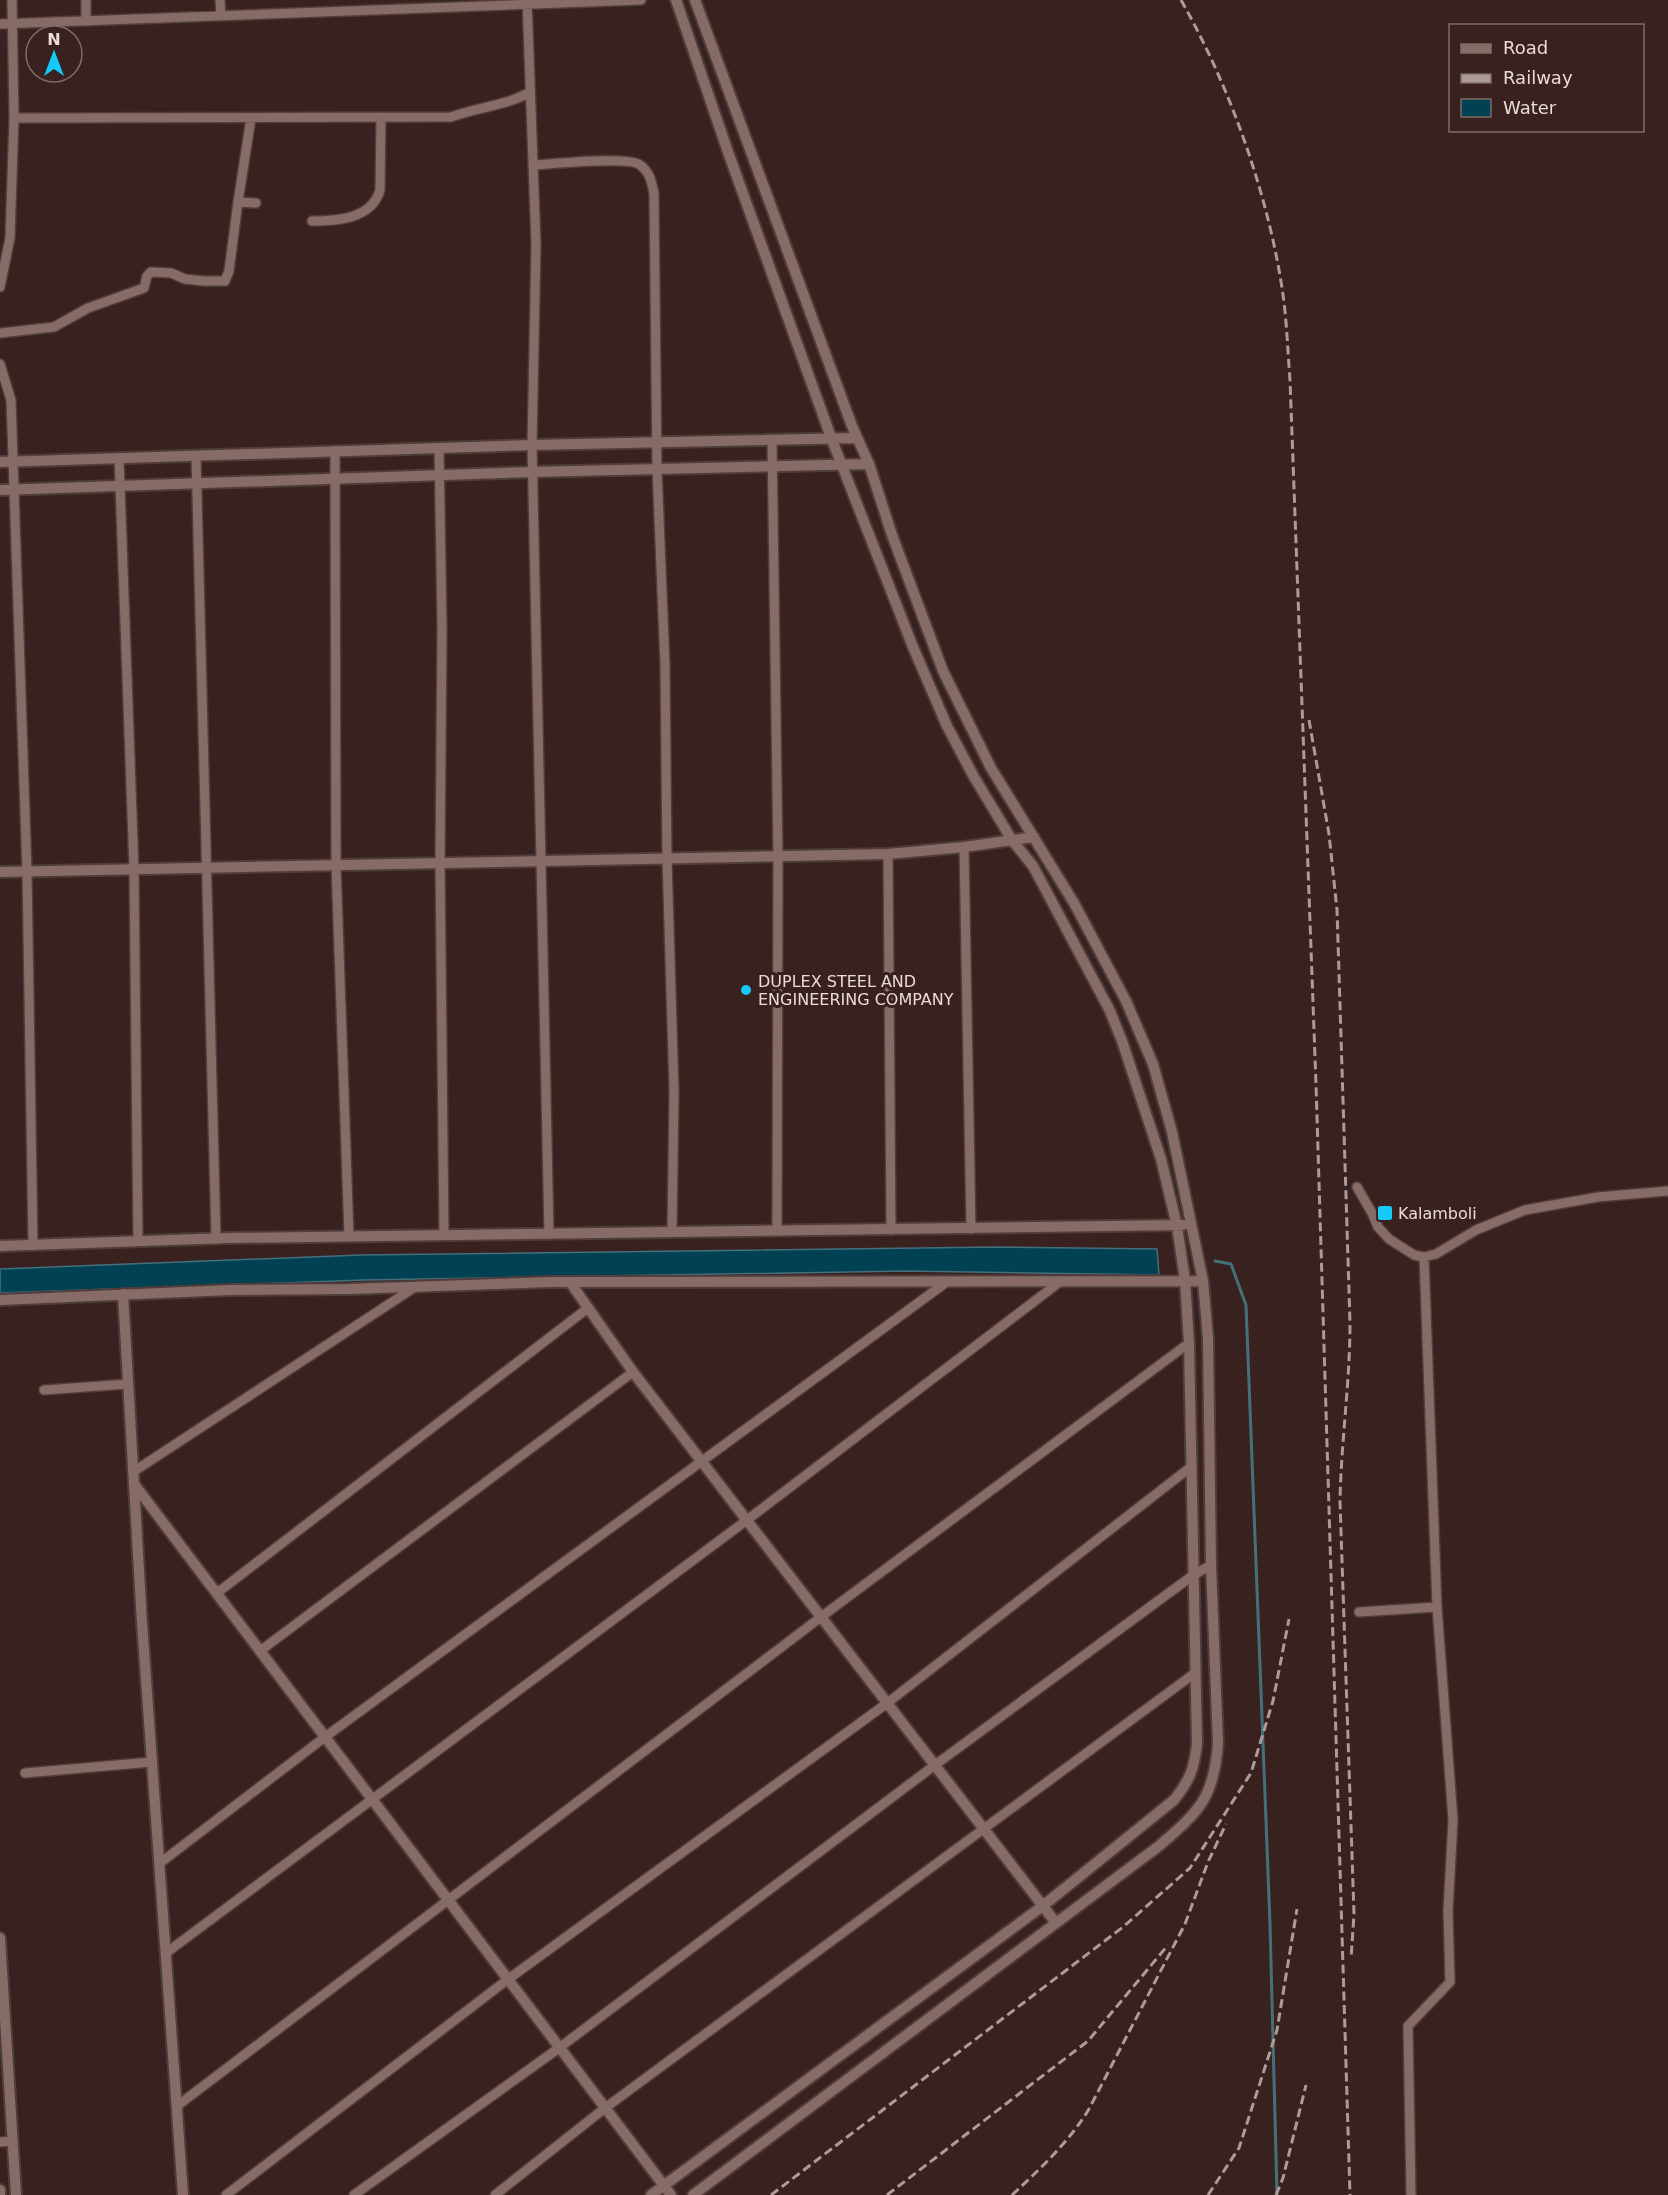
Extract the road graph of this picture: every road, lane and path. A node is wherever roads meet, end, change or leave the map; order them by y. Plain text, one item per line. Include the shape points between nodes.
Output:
1 (12, 0) edge
2 (86, 0) edge
3 (220, 0) edge
4 (323, 0) edge
5 (640, 0) edge
6 (676, 0) edge
7 (694, 0) edge
8 (527, 2) edge
9 (430, 4) edge
10 (323, 12) junction
11 (221, 16) junction
12 (86, 21) junction
13 (0, 24) edge
14 (13, 24) junction
15 (530, 92) junction
16 (381, 117) junction
17 (14, 118) junction
18 (251, 118) junction
19 (533, 165) junction
20 (238, 202) junction
21 (256, 203) dead end
22 (312, 221) dead end
23 (0, 287) edge
24 (0, 333) edge
25 (0, 364) edge
26 (858, 438) junction
27 (832, 440) junction
28 (772, 441) junction
29 (656, 443) junction
30 (531, 445) junction
31 (439, 448) junction
32 (335, 451) junction
33 (196, 456) junction
34 (118, 458) junction
35 (0, 462) edge
36 (12, 462) junction
37 (868, 464) junction
38 (842, 465) junction
39 (772, 466) junction
40 (657, 469) junction
41 (532, 472) junction
42 (440, 475) junction
43 (334, 478) junction
44 (197, 483) junction
45 (120, 485) junction
46 (0, 489) edge
47 (14, 489) junction
48 (1034, 837) junction
49 (1012, 840) junction
50 (964, 847) junction
51 (888, 854) junction
52 (778, 857) junction
53 (667, 859) junction
54 (540, 861) junction
55 (440, 863) junction
56 (336, 866) junction
57 (206, 868) junction
58 (134, 870) junction
59 (0, 872) edge
60 (27, 872) junction
61 (1357, 1187) dead end
62 (1668, 1191) edge
63 (1193, 1227) junction
64 (971, 1229) junction
65 (1177, 1229) junction
66 (891, 1230) junction
67 (777, 1231) junction
68 (672, 1232) junction
69 (549, 1233) junction
70 (444, 1235) junction
71 (348, 1236) junction
72 (216, 1239) junction
73 (138, 1241) junction
74 (33, 1245) junction
75 (0, 1246) edge
76 (1424, 1257) junction
77 (1184, 1275) junction
78 (948, 1281) junction
79 (1061, 1281) junction
80 (1203, 1281) junction
81 (570, 1282) junction
82 (415, 1287) junction
83 (123, 1294) junction
84 (0, 1300) edge
85 (588, 1308) junction
86 (1189, 1343) junction
87 (633, 1372) junction
88 (128, 1384) junction
89 (44, 1390) dead end
90 (701, 1461) junction
91 (1192, 1466) junction
92 (133, 1477) junction
93 (747, 1520) junction
94 (1211, 1564) junction
95 (1192, 1576) junction
96 (217, 1593) junction
97 (1437, 1607) junction
98 (1359, 1612) dead end
99 (821, 1617) junction
100 (260, 1650) junction
101 (1195, 1673) junction
102 (886, 1704) junction
103 (325, 1737) junction
104 (152, 1762) junction
105 (935, 1765) junction
106 (25, 1773) dead end
107 (372, 1800) junction
108 (984, 1829) junction
109 (160, 1863) junction
110 (448, 1900) junction
111 (1044, 1905) junction
112 (1056, 1923) junction
113 (0, 1938) edge
114 (166, 1953) junction
115 (507, 1980) junction
116 (559, 2048) junction
117 (177, 2106) junction
118 (605, 2108) junction
119 (13, 2141) junction
120 (0, 2142) edge
121 (663, 2185) junction
122 (0, 2190) edge
123 (0, 2195) edge
124 (16, 2195) edge
125 (183, 2195) edge
126 (226, 2195) edge
127 (354, 2195) edge
128 (495, 2195) edge
129 (651, 2195) edge
130 (670, 2195) edge
131 (693, 2195) edge
132 (1411, 2195) edge

1 - 14 street
2 - 12 street
3 - 11 street
4 - 10 street
5 - 8 street
6 - 27 street
7 - 26 street
8 - 9 street
8 - 15 street
9 - 10 street
10 - 11 street
11 - 12 street
12 - 14 street
13 - 14 street
14 - 17 street
15 - 16 street via 512,101 451,117
15 - 19 street
16 - 18 street
16 - 22 street via 380,190 376,200 350,218
17 - 18 street
17 - 23 street via 10,237
18 - 20 street
19 - 29 street via 623,161 638,163 647,171 654,194
19 - 30 street via 536,244
20 - 21 street
20 - 24 street via 225,281 151,272 144,288 88,308 54,327
25 - 36 street via 11,400
26 - 27 street
26 - 37 street
27 - 28 street
27 - 38 street
28 - 29 street
28 - 39 street
29 - 30 street
29 - 40 street
30 - 31 street
30 - 41 street
31 - 32 street
31 - 42 street
32 - 33 street
32 - 43 street
33 - 34 street
33 - 44 street
34 - 36 street
34 - 45 street
35 - 36 street
36 - 47 street
37 - 38 street
37 - 48 street via 943,671 991,768
38 - 39 street
38 - 49 street via 947,726
39 - 40 street
39 - 52 street
40 - 41 street
40 - 53 street
41 - 42 street
41 - 54 street
42 - 43 street
42 - 55 street
43 - 44 street
43 - 56 street
44 - 45 street
44 - 57 street
45 - 47 street
45 - 58 street
46 - 47 street
47 - 60 street
48 - 49 street
48 - 63 street via 1121,991 1153,1064
49 - 50 street
49 - 65 street via 1033,866 1114,1021 1161,1159
50 - 51 street
50 - 64 street
51 - 52 street
51 - 66 street
52 - 53 street
52 - 67 street
53 - 54 street
53 - 68 street via 674,1091
54 - 55 street
54 - 69 street
55 - 56 street
55 - 70 street
56 - 57 street
56 - 71 street
57 - 58 street
57 - 72 street
58 - 60 street
58 - 73 street
59 - 60 street
60 - 74 street
61 - 76 street via 1378,1227 1389,1239
62 - 76 street via 1525,1209
63 - 65 street
63 - 80 street
64 - 65 street
64 - 66 street
65 - 77 street
66 - 67 street
67 - 68 street
68 - 69 street
69 - 70 street
70 - 71 street
71 - 72 street
72 - 73 street
73 - 74 street
74 - 75 street
76 - 97 street
77 - 79 street
77 - 80 street
77 - 86 street
78 - 79 street
78 - 81 street
78 - 90 street
79 - 93 street
80 - 94 street via 1208,1338
81 - 82 street
81 - 85 street
82 - 83 street
82 - 92 street
83 - 84 street
83 - 88 street
85 - 87 street
85 - 96 street
86 - 91 street
86 - 99 street
87 - 90 street
87 - 100 street
88 - 89 street
88 - 92 street
90 - 93 street
90 - 103 street
91 - 95 street
91 - 102 street
92 - 96 street
92 - 104 street
93 - 99 street
93 - 107 street
94 - 95 street
94 - 112 street via 1218,1743 1211,1788 1191,1818 1159,1846
95 - 101 street
95 - 105 street
96 - 100 street
97 - 98 street
97 - 132 street via 1453,1820 1448,1911 1450,1982 1408,2026
99 - 102 street
99 - 110 street
100 - 103 street
101 - 108 street
101 - 111 street via 1197,1744 1189,1782 1174,1800
102 - 105 street
102 - 115 street
103 - 107 street
103 - 109 street
104 - 106 street
104 - 109 street
105 - 108 street
105 - 116 street
107 - 110 street
107 - 114 street
108 - 111 street
108 - 118 street
109 - 114 street
110 - 115 street
110 - 117 street
111 - 112 street
111 - 121 street
112 - 131 street
113 - 119 street
114 - 117 street
115 - 116 street
115 - 126 street
116 - 118 street
116 - 127 street
117 - 125 street
118 - 121 street
118 - 128 street
119 - 120 street
119 - 124 street
121 - 129 street
121 - 130 street
122 - 123 street

